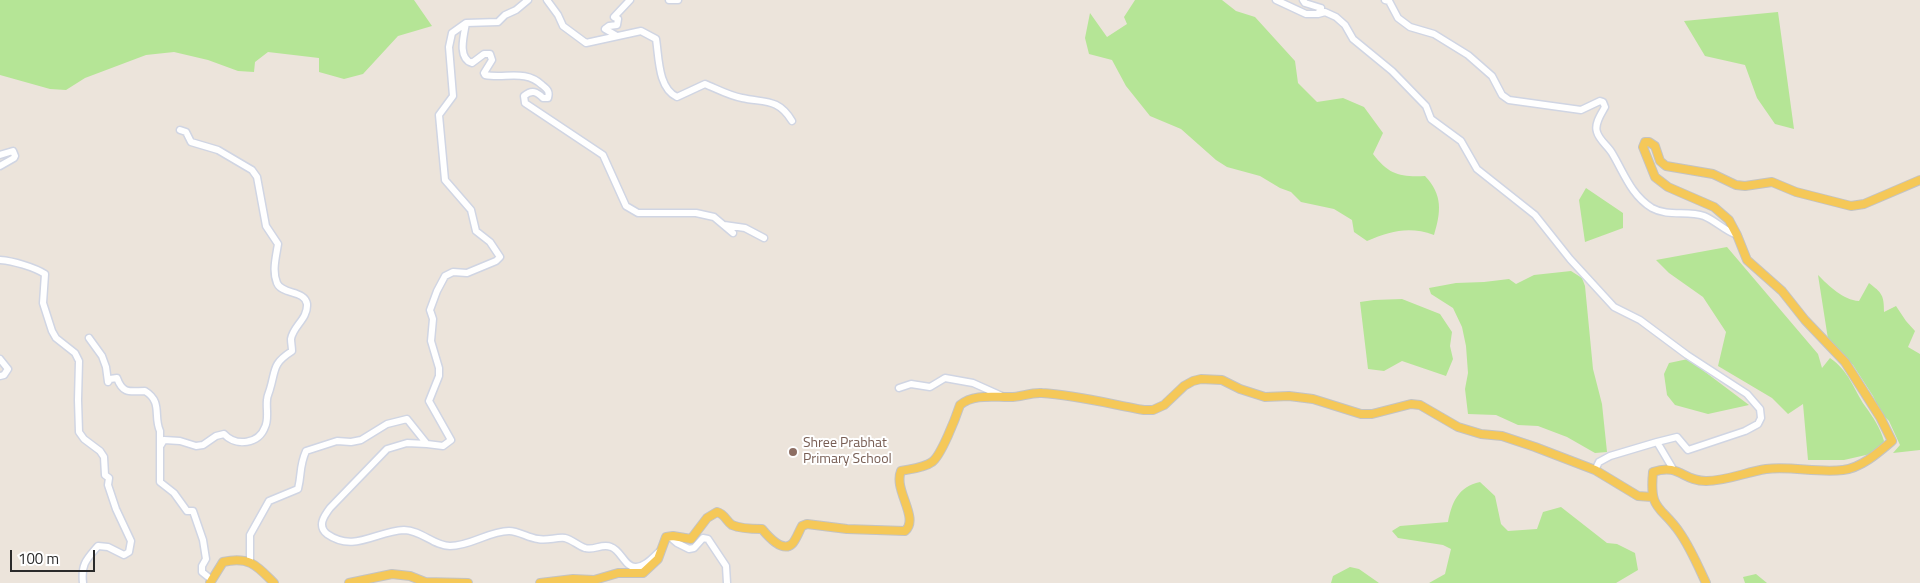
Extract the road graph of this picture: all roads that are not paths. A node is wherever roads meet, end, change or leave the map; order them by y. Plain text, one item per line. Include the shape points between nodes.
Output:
1 (528, 0) edge
2 (547, 0) edge
3 (630, 0) edge
4 (669, 0) edge
5 (678, 0) edge
6 (1276, 0) edge
7 (1303, 0) edge
8 (1385, 0) edge
9 (1318, 14) junction
10 (466, 23) junction
11 (616, 36) junction
12 (792, 121) dead end
13 (180, 130) dead end
14 (0, 155) edge
15 (0, 166) edge
16 (1920, 180) edge
17 (724, 224) junction
18 (733, 234) dead end
19 (1737, 235) junction
20 (764, 238) dead end
21 (0, 260) edge
22 (89, 338) dead end
23 (0, 359) edge
24 (0, 376) edge
25 (900, 388) dead end
26 (1003, 397) junction
27 (1657, 442) junction
28 (427, 444) junction
29 (161, 445) junction
30 (1672, 469) junction
31 (1595, 470) junction
32 (1652, 497) junction
33 (670, 537) junction
34 (661, 550) junction
35 (250, 561) junction
36 (211, 582) edge
37 (83, 583) edge
38 (274, 583) edge
39 (349, 583) edge
40 (468, 583) edge
41 (540, 583) edge
42 (727, 583) edge
43 (1706, 583) edge

1 - 10 street via 495,23
2 - 11 street via 563,26 586,43
3 - 11 street via 614,17 618,19 618,25 605,29
4 - 5 street
6 - 9 street via 1306,14
7 - 9 street via 1321,8
8 - 19 street via 1389,1 1398,18 1410,27 1434,34 1468,55 1492,76 1502,95 1509,100 1581,110 1603,102 1605,107 1596,125 1597,132 1634,192 1653,208 1705,217
9 - 27 street via 1325,12 1336,17 1353,39 1392,71 1426,106 1431,119 1461,141 1476,169 1535,215 1614,307 1640,320 1746,394 1760,409 1758,424 1688,450 1677,437
10 - 17 street via 462,42 467,61 472,63 484,54 490,54 492,60 485,75 526,76 547,89 548,98 532,92 524,96 525,103 603,154 626,206 638,213 696,213 714,217
10 - 28 street via 452,33 449,47 452,96 439,115 444,180 470,210 476,231 490,242 500,257 467,273 453,272 445,276 437,291 430,310 433,319 431,341 439,376 429,401 451,440 443,446
11 - 12 street via 641,31 656,39 663,82 670,94 677,97 705,84 741,98 767,101 781,107
13 - 29 street via 186,132 191,142 218,150 252,170 257,177 266,226 278,244 274,268 277,284 281,289 302,296 307,307 294,330 292,351 283,357 273,374 267,399 267,424 259,436 244,443 229,439 224,434 203,445 164,440
14 - 15 street via 13,151 15,156
16 - 19 main road via 1864,204 1851,206 1796,192 1772,182 1745,186 1713,174 1666,166 1660,161 1655,146 1645,142 1643,147 1656,177 1714,207 1729,220
17 - 18 street
17 - 20 street via 745,228
19 - 30 main road via 1747,260 1782,291 1815,332 1845,362 1892,441 1865,462 1844,470 1784,467 1706,481
21 - 37 street via 12,261 45,274 42,303 52,331 76,353 79,361 79,432 104,458 108,485 131,541 129,552 124,555 98,546 84,562
22 - 29 street via 102,356 108,382 117,378 121,388 128,392 145,391 156,403
23 - 24 street via 8,369
25 - 26 street via 911,384 930,387 945,378 973,383
26 - 31 main road via 1039,393 1153,410 1193,381 1222,380 1265,397 1289,396 1312,400 1361,414 1420,405 1458,427 1502,436
26 - 33 main road via 972,398 960,404 933,461 901,471 899,488 911,520 905,530 847,529 807,524 802,526 792,544 780,546 762,529 731,524 723,513 717,512 707,518 691,539
27 - 30 street
27 - 31 street via 1610,456 1599,462
28 - 34 street via 407,443 387,449 330,508 322,519 325,532 345,542 403,530 450,546 509,531 541,540 564,538 584,548 610,546 633,567 646,563
28 - 35 street via 407,419 387,424 361,440 337,441 306,450 300,464 298,489 269,502 250,535
29 - 36 street via 160,482 174,493 187,511 193,511 206,559 202,572
30 - 32 main road via 1652,472
31 - 32 main road via 1638,496
32 - 43 main road via 1689,546
33 - 34 main road via 666,537
33 - 42 street via 689,549 703,538 708,539 726,566
34 - 41 main road via 658,559 643,573
35 - 36 main road via 224,562
35 - 38 main road
39 - 40 main road via 392,574 425,582

